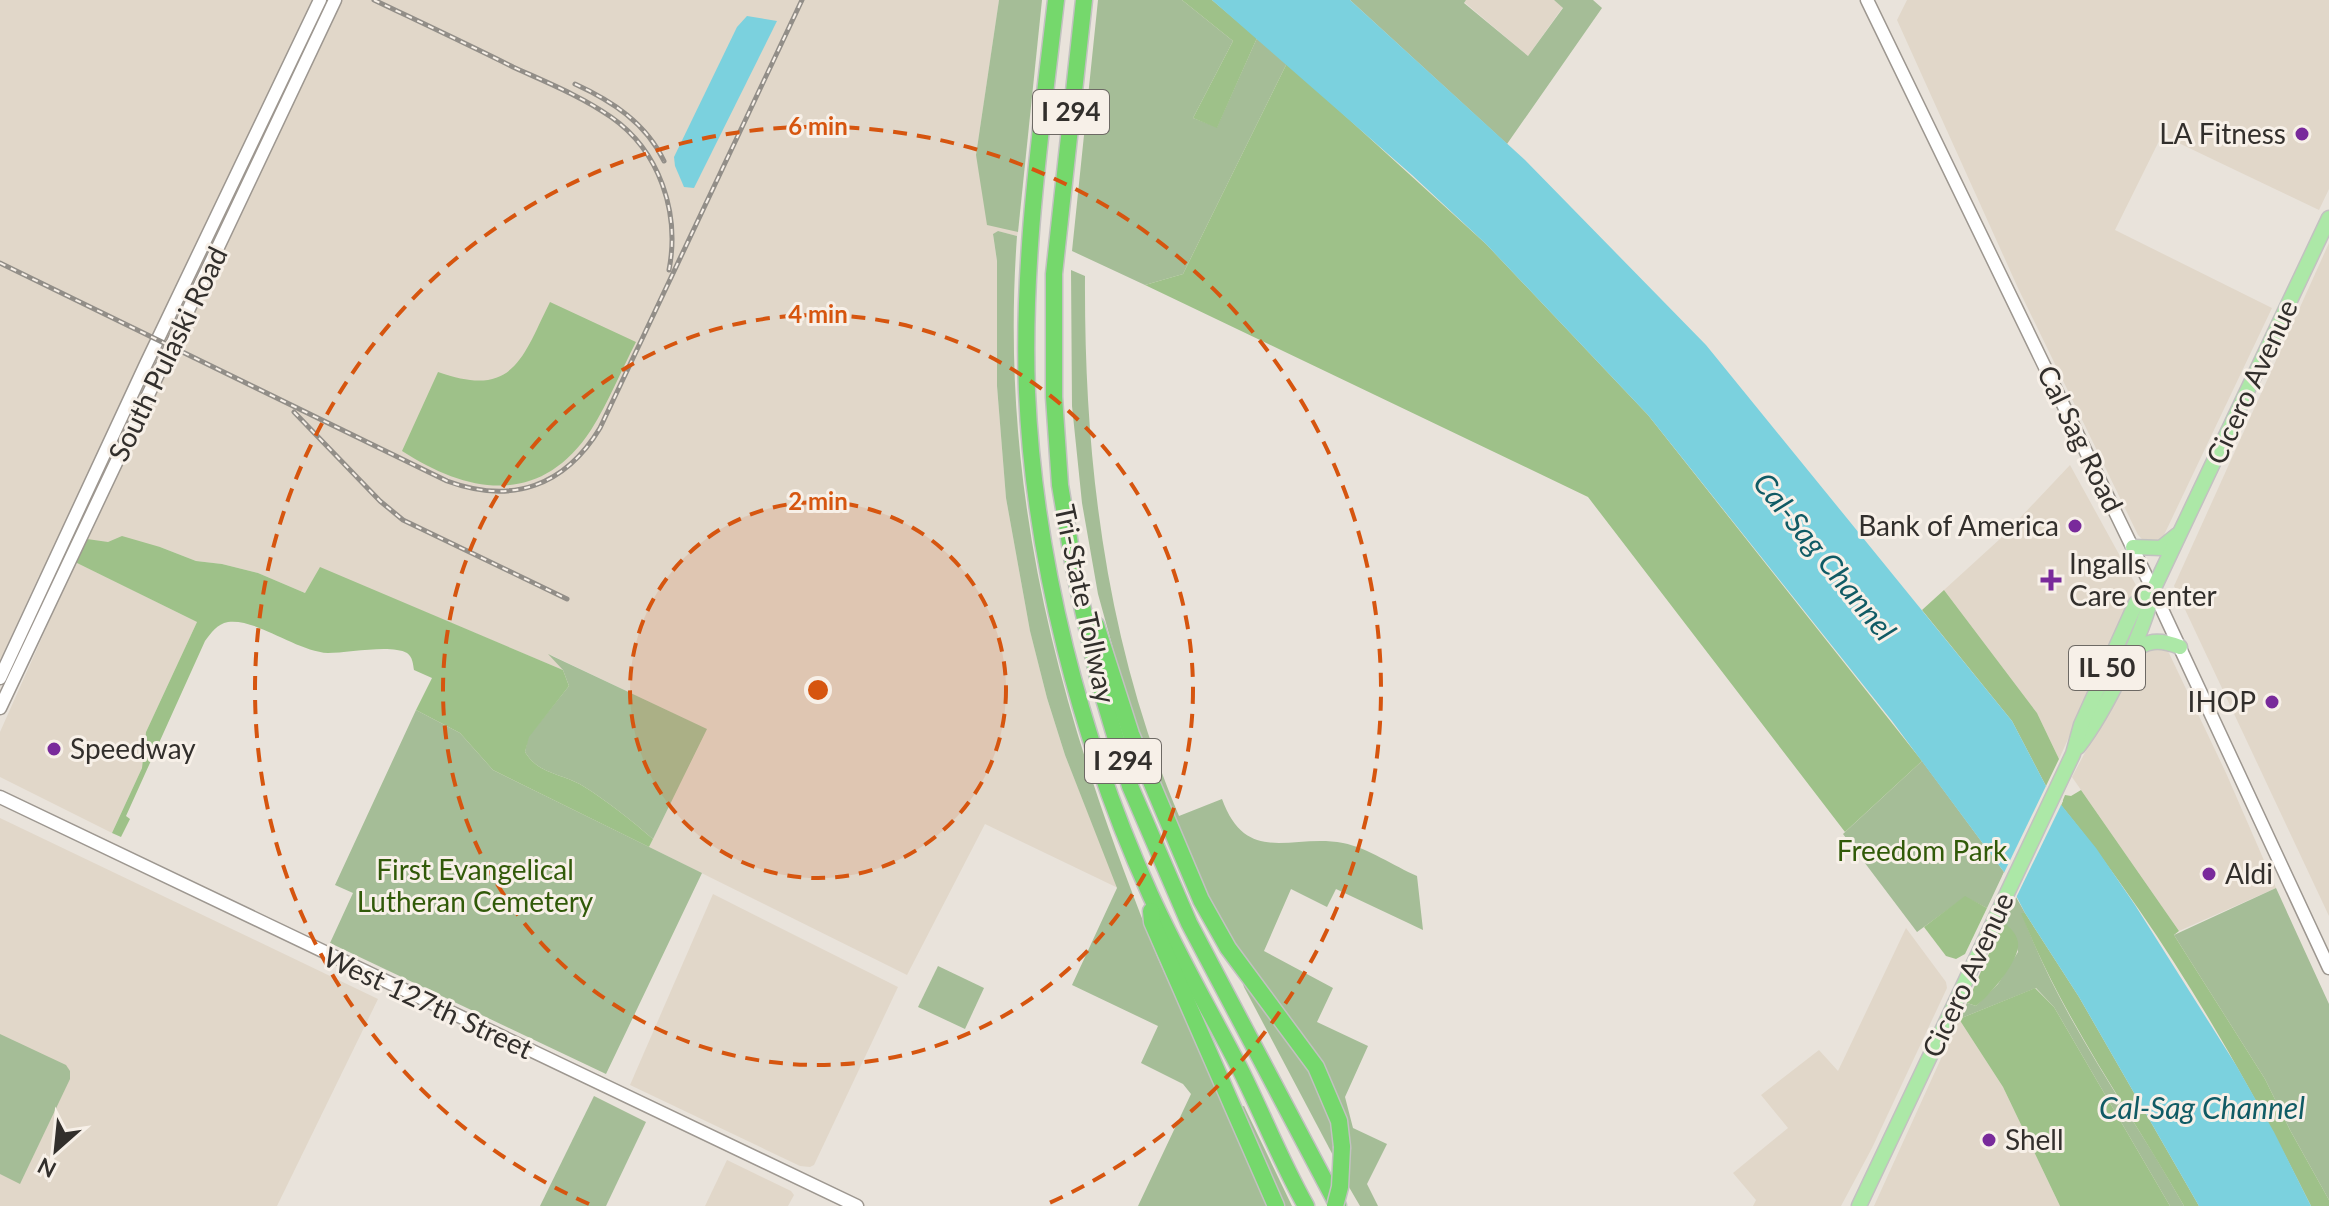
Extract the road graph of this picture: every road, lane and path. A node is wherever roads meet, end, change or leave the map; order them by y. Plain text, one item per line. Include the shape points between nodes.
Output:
1 (320, 0) edge
2 (335, 0) edge
3 (1056, 0) edge
4 (1084, 0) edge
5 (1867, 0) edge
6 (2329, 218) edge
7 (2180, 532) junction
8 (2133, 547) junction
9 (1073, 551) junction
10 (2153, 590) junction
11 (2180, 647) junction
12 (2121, 669) junction
13 (0, 678) edge
14 (0, 708) edge
15 (2073, 754) junction
16 (0, 797) edge
17 (1150, 894) junction
18 (2329, 968) edge
19 (1859, 1202) edge
20 (857, 1206) edge
21 (1276, 1206) edge
22 (1304, 1206) edge
23 (1336, 1206) edge

1 - 13 main road, South Pulaski Road
2 - 14 main road, South Pulaski Road
3 - 17 highway, Tri-State Tollway / I 294 via 1028,261 1034,480 1074,679 1105,784
4 - 9 highway, Tri-State Tollway / I 294 via 1054,274 1060,485
5 - 8 main road, Cal Sag Road
6 - 7 main road, Cicero Avenue / IL 50
7 - 8 main road via 2161,548
7 - 10 main road, Cicero Avenue / IL 50
8 - 10 main road, Cal Sag Road
9 - 23 highway, Tri-State Tollway / I 294 via 1099,682 1130,786 1189,923
9 - 23 highway, bridge via 1131,734 1201,900 1228,948 1316,1067 1339,1121
10 - 11 main road, Cal Sag Road
10 - 12 main road, Cicero Avenue / IL 50 via 2149,611
10 - 15 main road, Cicero Avenue / IL 50 via 2136,603
11 - 12 main road via 2146,643
11 - 18 main road, Cal Sag Road
12 - 15 main road, Cicero Avenue / IL 50 via 2093,728
15 - 19 main road, Cicero Avenue / IL 50
16 - 20 main road, West 127th Street
17 - 21 highway via 1152,922
17 - 22 highway, Tri-State Tollway / I 294

